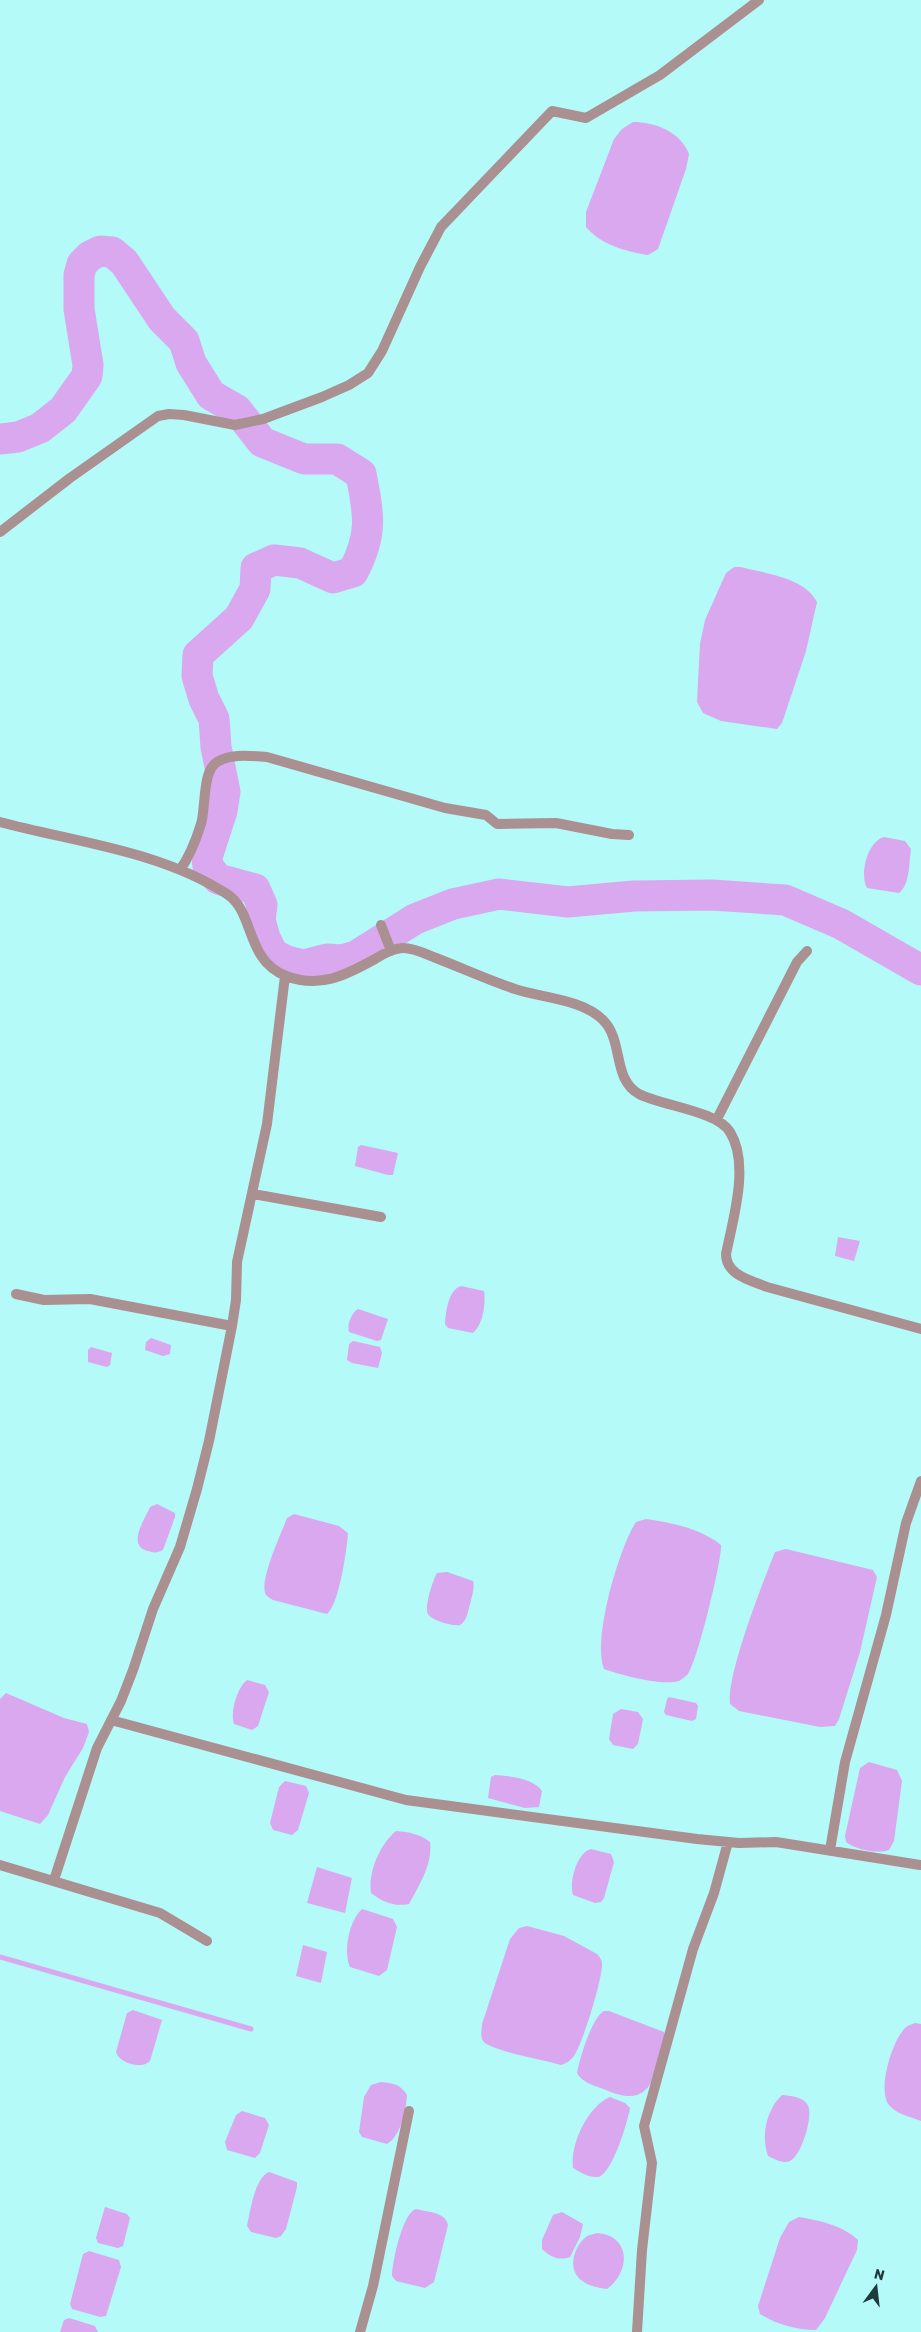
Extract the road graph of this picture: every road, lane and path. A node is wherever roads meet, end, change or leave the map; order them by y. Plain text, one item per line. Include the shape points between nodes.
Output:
1 (759, 0) edge
2 (0, 532) edge
3 (0, 822) edge
4 (630, 834) dead end
5 (180, 870) junction
6 (381, 925) dead end
7 (390, 948) junction
8 (808, 951) dead end
9 (285, 976) junction
10 (717, 1119) junction
11 (253, 1194) junction
12 (380, 1217) dead end
13 (16, 1294) dead end
14 (232, 1326) junction
15 (921, 1329) edge
16 (921, 1481) edge
17 (111, 1720) junction
18 (728, 1842) junction
19 (830, 1850) junction
20 (0, 1865) edge
21 (920, 1865) edge
22 (54, 1880) junction
23 (206, 1941) dead end
24 (409, 2111) dead end
25 (360, 2332) edge
26 (637, 2332) edge

1 - 2 street via 660,75 586,118 552,111 441,227 382,351 368,373 322,397 235,425 184,415 158,416
3 - 5 street via 114,849
4 - 5 street via 612,834 556,823 497,824 486,815 445,808 267,757 244,756 215,762 209,771 202,822
5 - 9 street via 237,901 260,956
6 - 7 street
7 - 9 street via 333,980 316,982
7 - 10 street via 410,949 514,989 595,1013 616,1041 624,1078 633,1090 683,1110
8 - 10 street via 797,962
9 - 11 street via 273,1085
10 - 15 street via 730,1133 737,1153 737,1204 726,1254 732,1270 767,1286
11 - 12 street
11 - 14 street via 237,1262
13 - 14 street via 44,1300 90,1299
14 - 17 street via 209,1441 180,1547 153,1609 121,1702
16 - 19 street via 906,1523 889,1605 845,1762
17 - 18 street via 406,1800
17 - 22 street via 97,1748
18 - 19 street via 776,1842
18 - 26 street via 644,2126 652,2163
19 - 21 street
20 - 22 street
22 - 23 street via 160,1913
24 - 25 street via 374,2286

